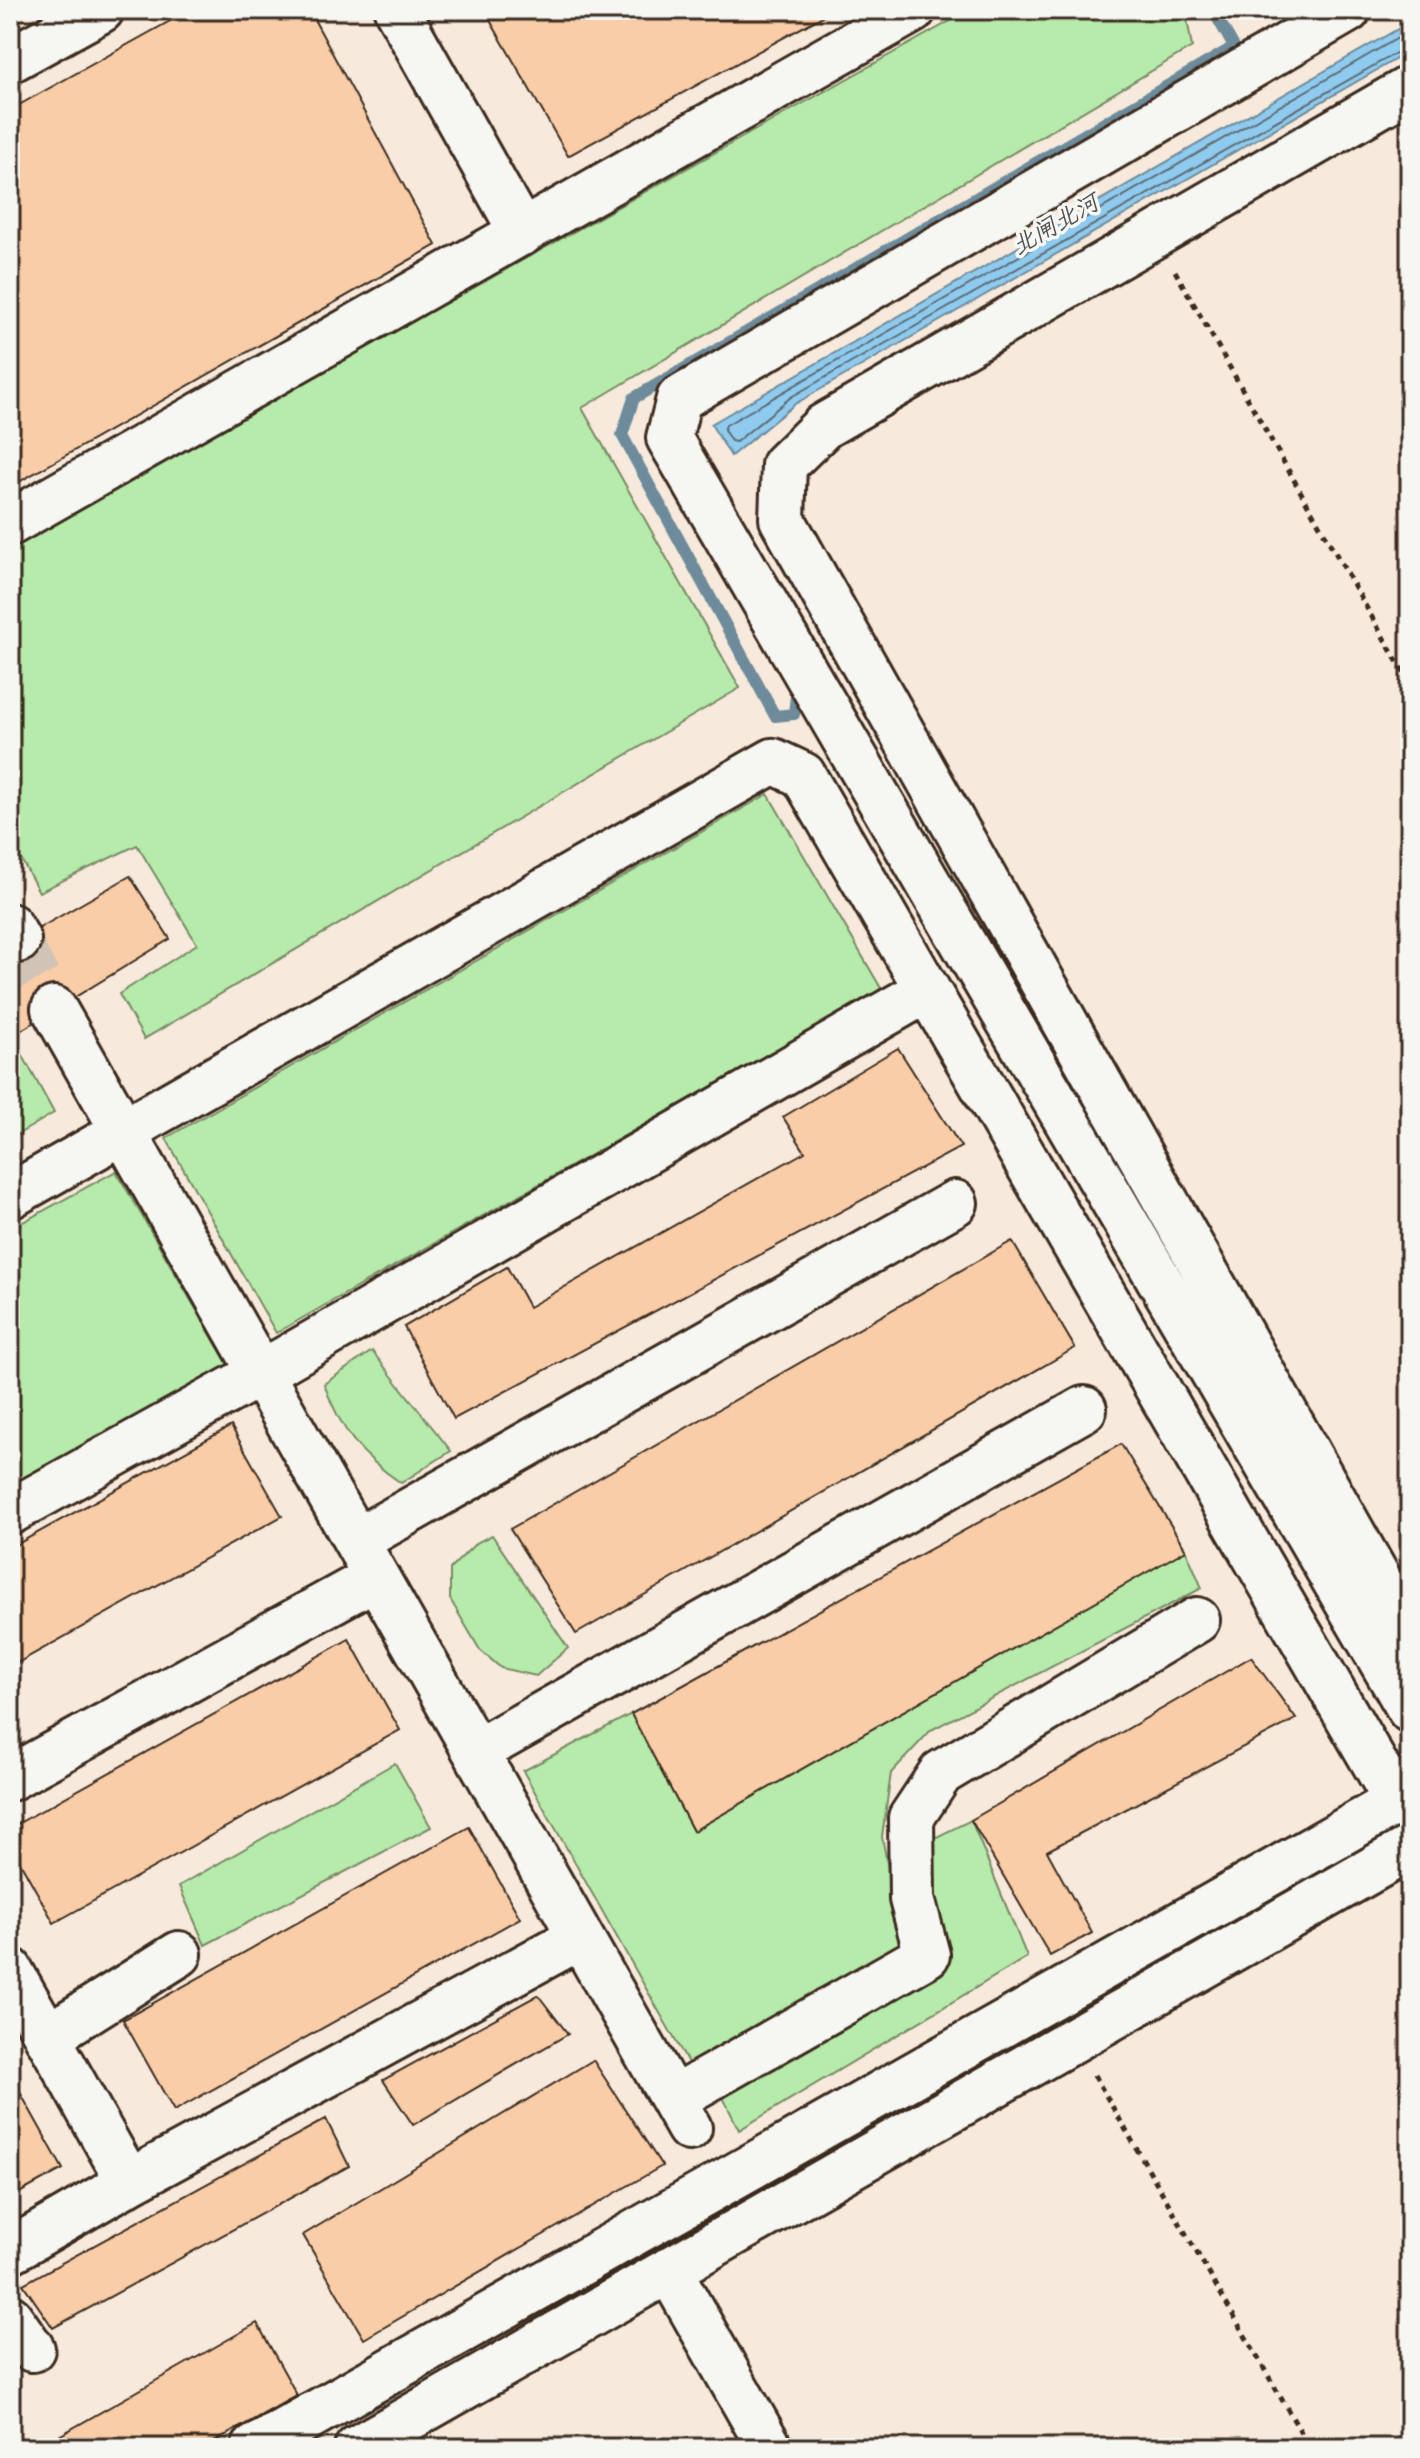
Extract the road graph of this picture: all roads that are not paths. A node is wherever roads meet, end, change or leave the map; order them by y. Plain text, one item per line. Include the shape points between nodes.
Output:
1 (101, 10) edge
2 (397, 10) edge
3 (913, 10) edge
4 (1348, 10) edge
5 (10, 60) edge
6 (1410, 88) edge
7 (522, 233) junction
8 (10, 523) edge
9 (927, 990) junction
10 (54, 1009) tunnel mouth
11 (124, 1131) junction
12 (10, 1196) edge
13 (955, 1203) dead end
14 (261, 1373) junction
15 (1084, 1409) dead end
16 (10, 1512) edge
17 (366, 1559) junction
18 (1197, 1620) dead end
19 (1410, 1635) edge
20 (1410, 1710) edge
21 (476, 1752) junction
22 (10, 1778) edge
23 (1404, 1798) edge
24 (1410, 1848) edge
25 (580, 1937) junction
26 (179, 1954) dead end
27 (15, 1989) edge
28 (47, 2037) junction
29 (129, 2182) junction
30 (10, 2251) edge
31 (669, 2270) junction
32 (254, 2448) edge
33 (357, 2448) edge
34 (770, 2448) edge

1 - 5 street
2 - 7 street
3 - 7 street
4 - 20 street via 679,399 669,438
6 - 19 street via 824,426 784,465 782,519
7 - 8 street
9 - 11 street via 803,775 773,761
9 - 14 street
9 - 23 street
10 - 11 street
11 - 12 street
11 - 14 street
13 - 17 street
14 - 16 street
14 - 17 street
15 - 21 street
17 - 21 street
17 - 22 street
18 - 25 street via 941,1773 911,1818 912,1899 927,1955 681,2113
21 - 25 street
23 - 32 street
24 - 31 street
25 - 29 street
26 - 28 street
27 - 28 street
28 - 29 street
29 - 30 street
31 - 33 street
31 - 34 street

